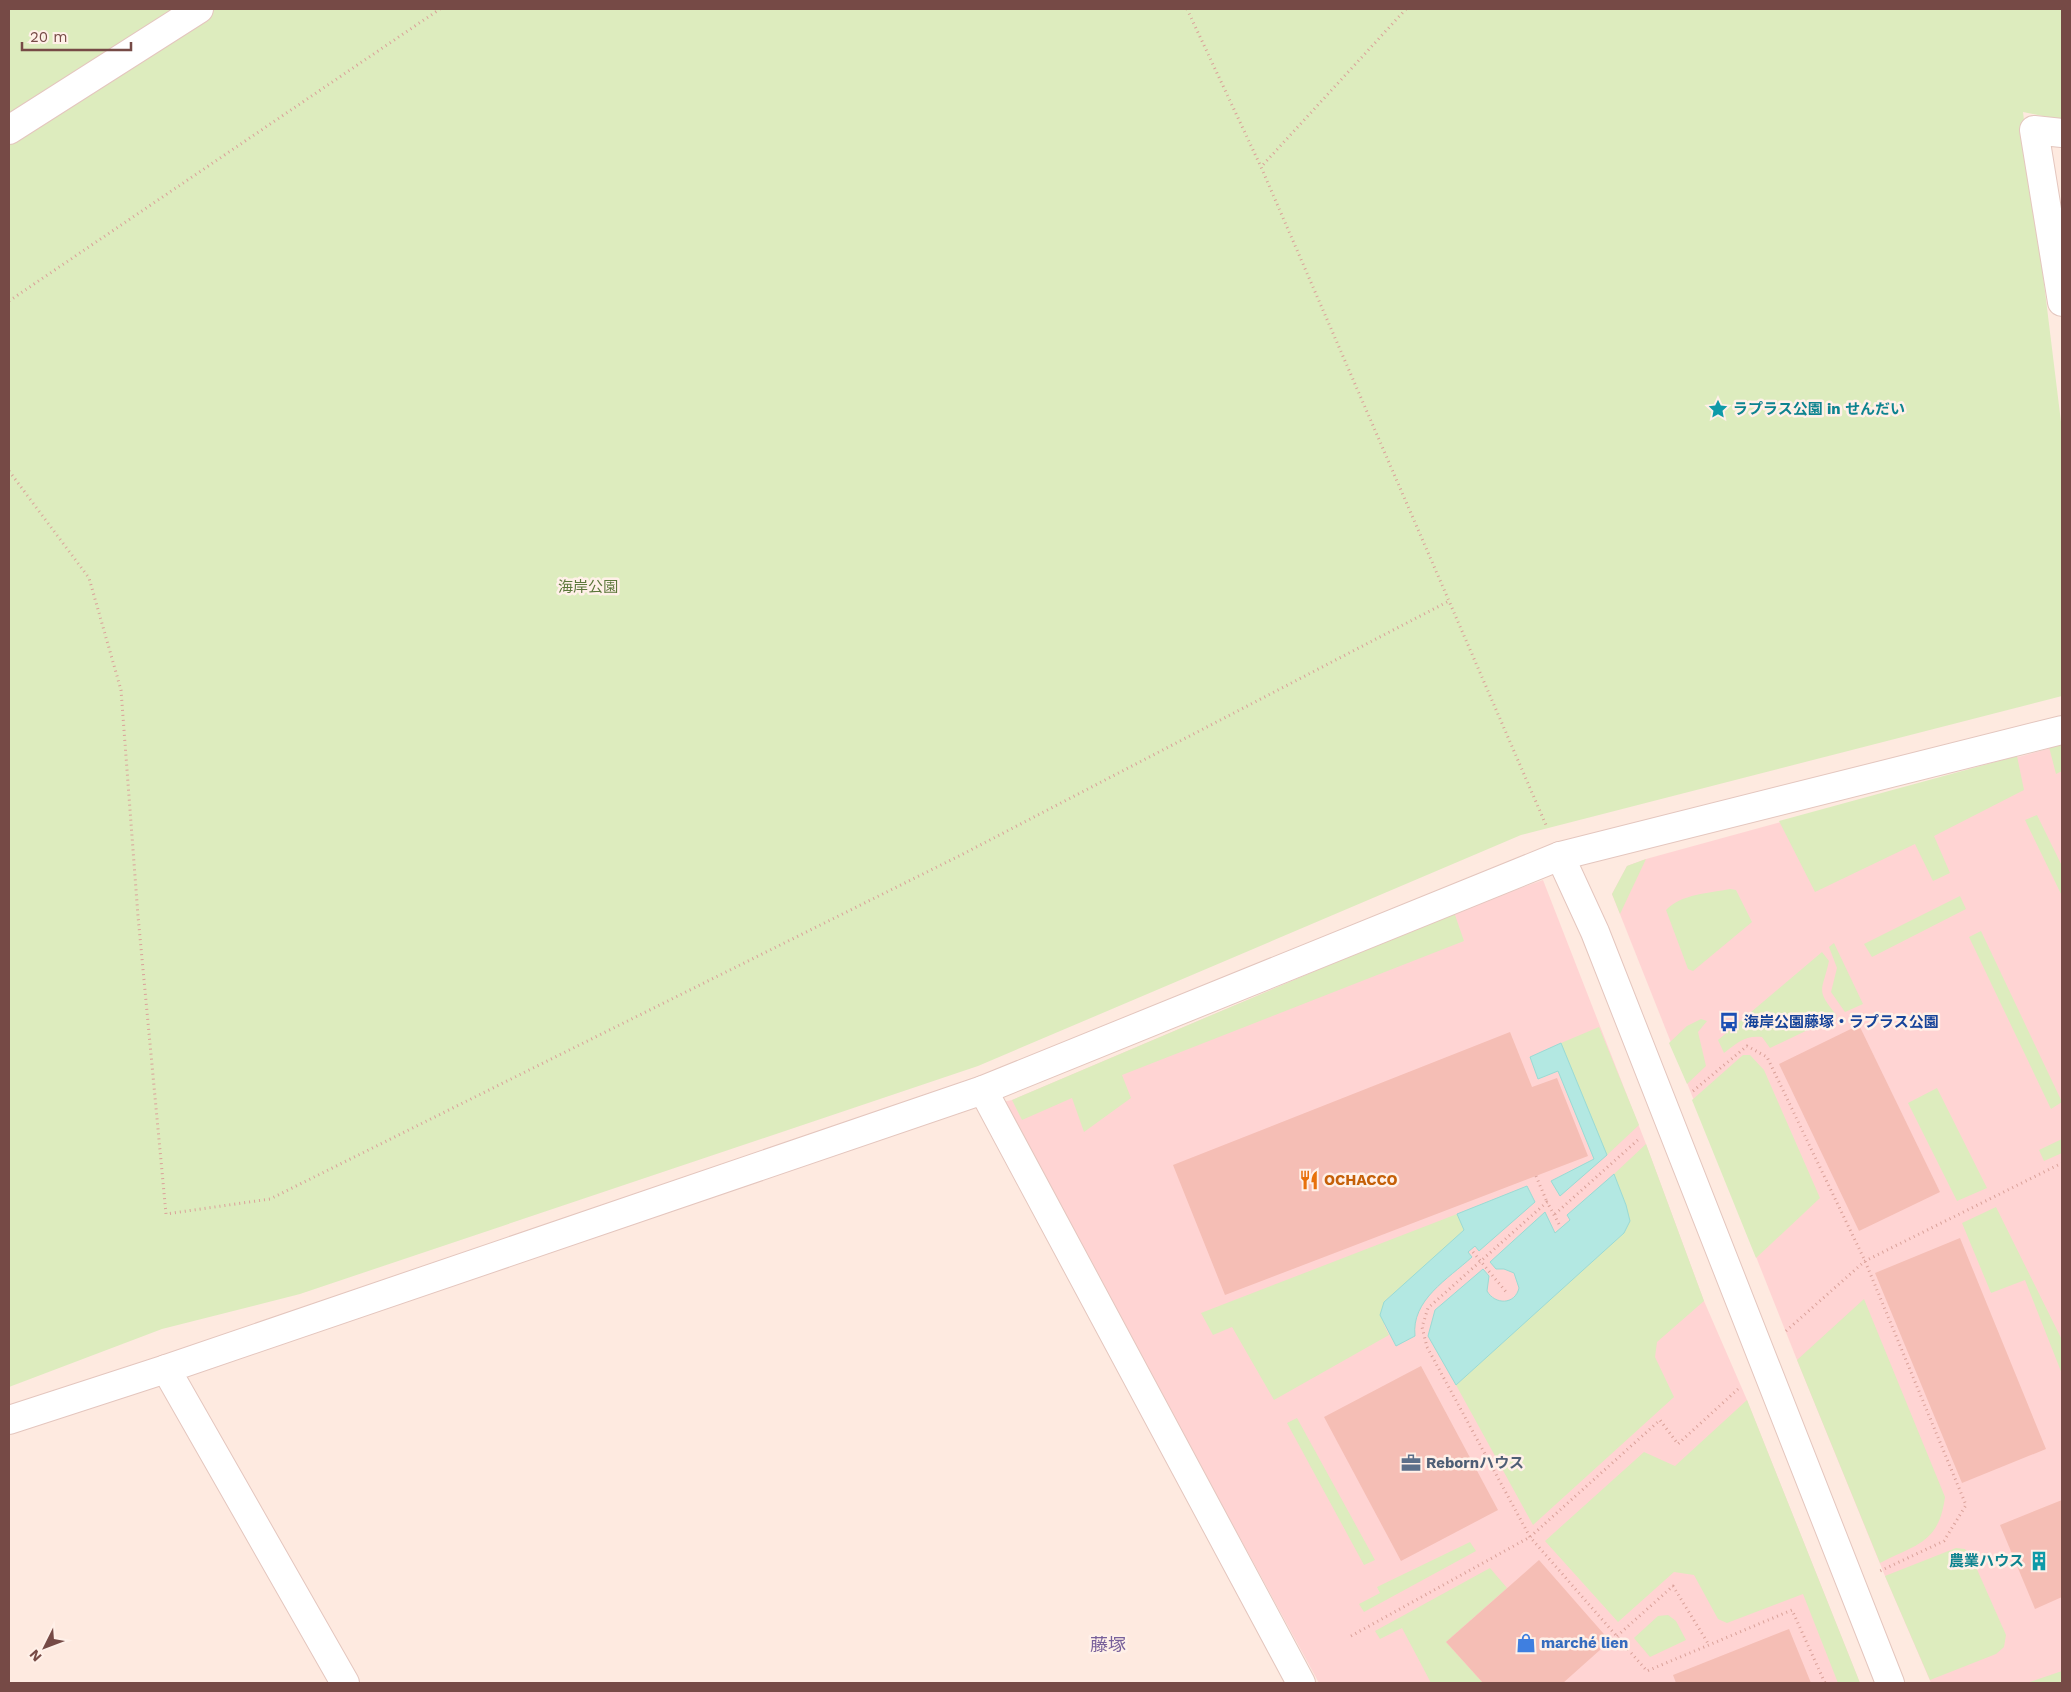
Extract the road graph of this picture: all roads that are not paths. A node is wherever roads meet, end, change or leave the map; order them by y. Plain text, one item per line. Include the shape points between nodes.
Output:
1 (198, 9) edge
2 (9, 130) edge
3 (2062, 133) edge
4 (2062, 302) edge
5 (2062, 730) edge
6 (1560, 856) junction
7 (983, 1090) junction
8 (166, 1369) junction
9 (9, 1420) edge
10 (345, 1683) edge
11 (1301, 1683) edge
12 (1890, 1683) edge

1 - 2 street
3 - 4 street via 2034,130
5 - 6 street
6 - 7 street
6 - 12 street via 1595,932
7 - 8 street
7 - 11 street
8 - 9 street
8 - 10 street

